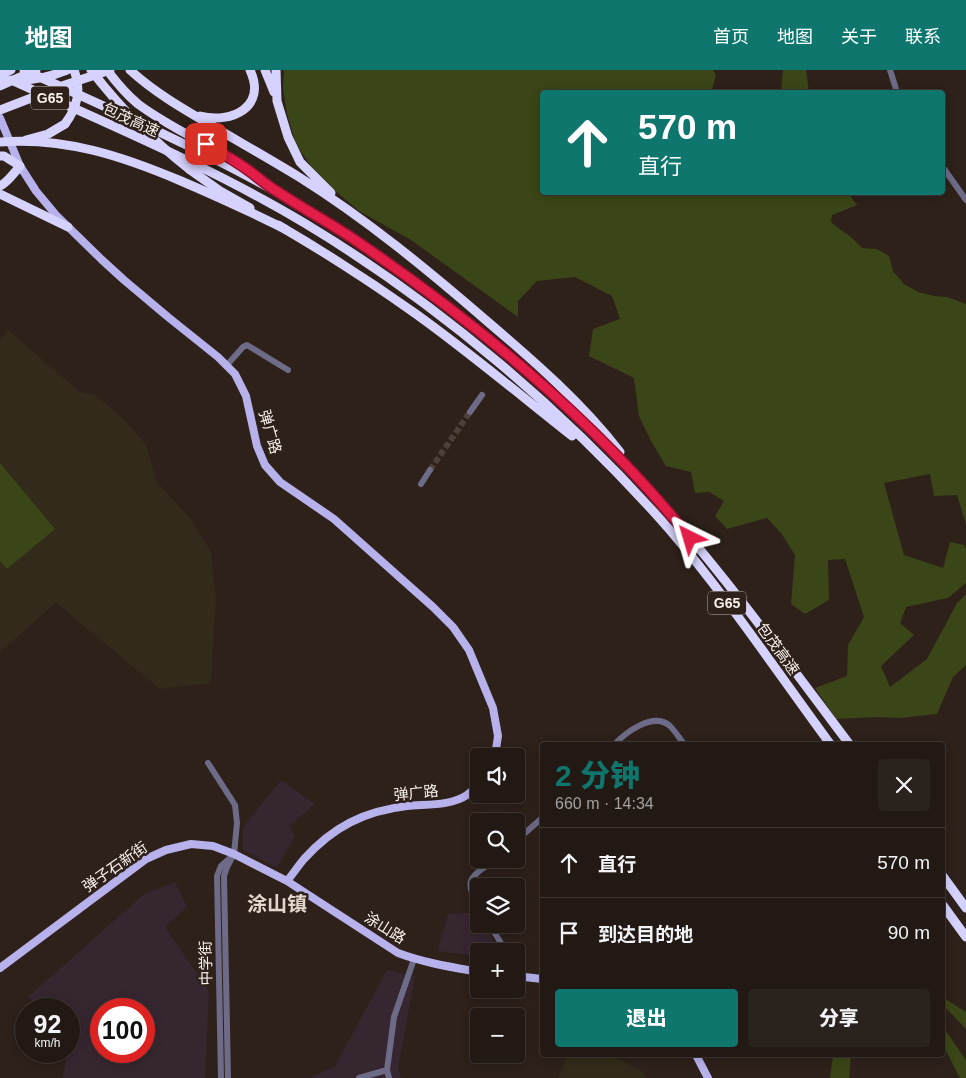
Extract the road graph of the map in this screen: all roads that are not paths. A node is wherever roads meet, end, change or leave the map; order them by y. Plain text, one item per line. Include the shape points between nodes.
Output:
1 (12, 70) edge
2 (24, 70) edge
3 (36, 70) edge
4 (66, 70) edge
5 (74, 70) edge
6 (90, 70) edge
7 (108, 70) edge
8 (130, 70) edge
9 (250, 70) edge
10 (264, 70) edge
11 (276, 70) edge
12 (890, 70) edge
13 (0, 77) edge
14 (0, 86) edge
15 (896, 90) edge
16 (277, 101) junction
17 (0, 110) edge
18 (185, 111) junction
19 (0, 118) edge
20 (19, 141) junction
21 (0, 142) edge
22 (0, 156) edge
23 (20, 166) junction
24 (945, 170) edge
25 (0, 186) edge
26 (277, 192) junction
27 (0, 194) edge
28 (966, 200) edge
29 (352, 212) junction
30 (68, 227) junction
31 (285, 229) junction
32 (227, 365) junction
33 (288, 370) dead end
34 (482, 395) dead end
35 (470, 412) tunnel mouth
36 (613, 469) junction
37 (430, 470) tunnel mouth
38 (421, 484) dead end
39 (650, 492) junction
40 (617, 742) edge
41 (682, 742) edge
42 (829, 742) edge
43 (848, 742) edge
44 (497, 748) edge
45 (208, 763) dead end
46 (470, 793) edge
47 (540, 820) edge
48 (525, 834) edge
49 (234, 854) junction
50 (484, 868) edge
51 (473, 878) edge
52 (945, 879) edge
53 (288, 881) junction
54 (945, 908) edge
55 (966, 908) edge
56 (966, 937) edge
57 (414, 960) junction
58 (0, 968) edge
59 (470, 970) edge
60 (525, 977) edge
61 (540, 979) edge
62 (697, 1057) edge
63 (387, 1070) junction
64 (221, 1078) edge
65 (228, 1078) edge
66 (359, 1078) edge
67 (389, 1078) edge
68 (708, 1078) edge

1 - 13 highway, bridge
2 - 26 highway, 包茂高速 / G65, bridge
3 - 14 highway, bridge
4 - 13 highway, bridge via 28,80
5 - 20 highway, bridge via 78,96 71,116 48,134
6 - 31 highway, bridge via 127,114 168,153 205,181
7 - 17 highway, bridge
7 - 26 highway via 138,104 228,157
8 - 18 highway
9 - 18 highway via 255,88 253,98 237,114 218,118
10 - 16 highway
11 - 16 highway
12 - 15 street
13 - 36 highway, 包茂高速 / G65, bridge via 233,184 306,224 434,312 552,410
16 - 29 highway via 300,162
18 - 29 highway
19 - 23 main road, 弹广路
20 - 21 highway, bridge
20 - 31 highway, bridge via 66,144 115,156 192,186
22 - 23 highway
23 - 25 highway
23 - 30 main road, 弹广路 via 41,197
24 - 28 street
26 - 39 highway, 包茂高速 / G65 via 349,236 464,319 558,399
27 - 30 highway
29 - 39 highway via 459,297 558,385 597,425
30 - 32 main road, 弹广路 via 124,280
31 - 36 highway via 394,298
32 - 33 street via 247,345
32 - 44 main road, 弹广路 via 246,396 257,446 265,465 280,482 334,520 453,627 469,650 493,708
34 - 35 street
36 - 42 highway, 包茂高速 / G65 via 728,603
37 - 38 street
39 - 43 highway, 包茂高速 / G65 via 738,597
40 - 41 street via 646,722 658,721 668,724
45 - 49 street, 中学街 via 235,805
46 - 53 main road, 弹广路 via 446,803 372,812 342,826 303,860
47 - 48 street
49 - 53 main road, 弹子石新街
49 - 58 main road, 弹子石新街 via 213,846 191,844 166,850 146,860
49 - 64 street, 中学街 via 221,866 217,876
49 - 65 street, 中学街 via 224,876
50 - 51 street
52 - 55 highway
53 - 57 main road, 涂山路 via 398,953
54 - 56 highway
57 - 59 main road, 涂山路
57 - 63 street via 394,1017
60 - 61 main road
62 - 68 main road
63 - 66 street
63 - 67 street

